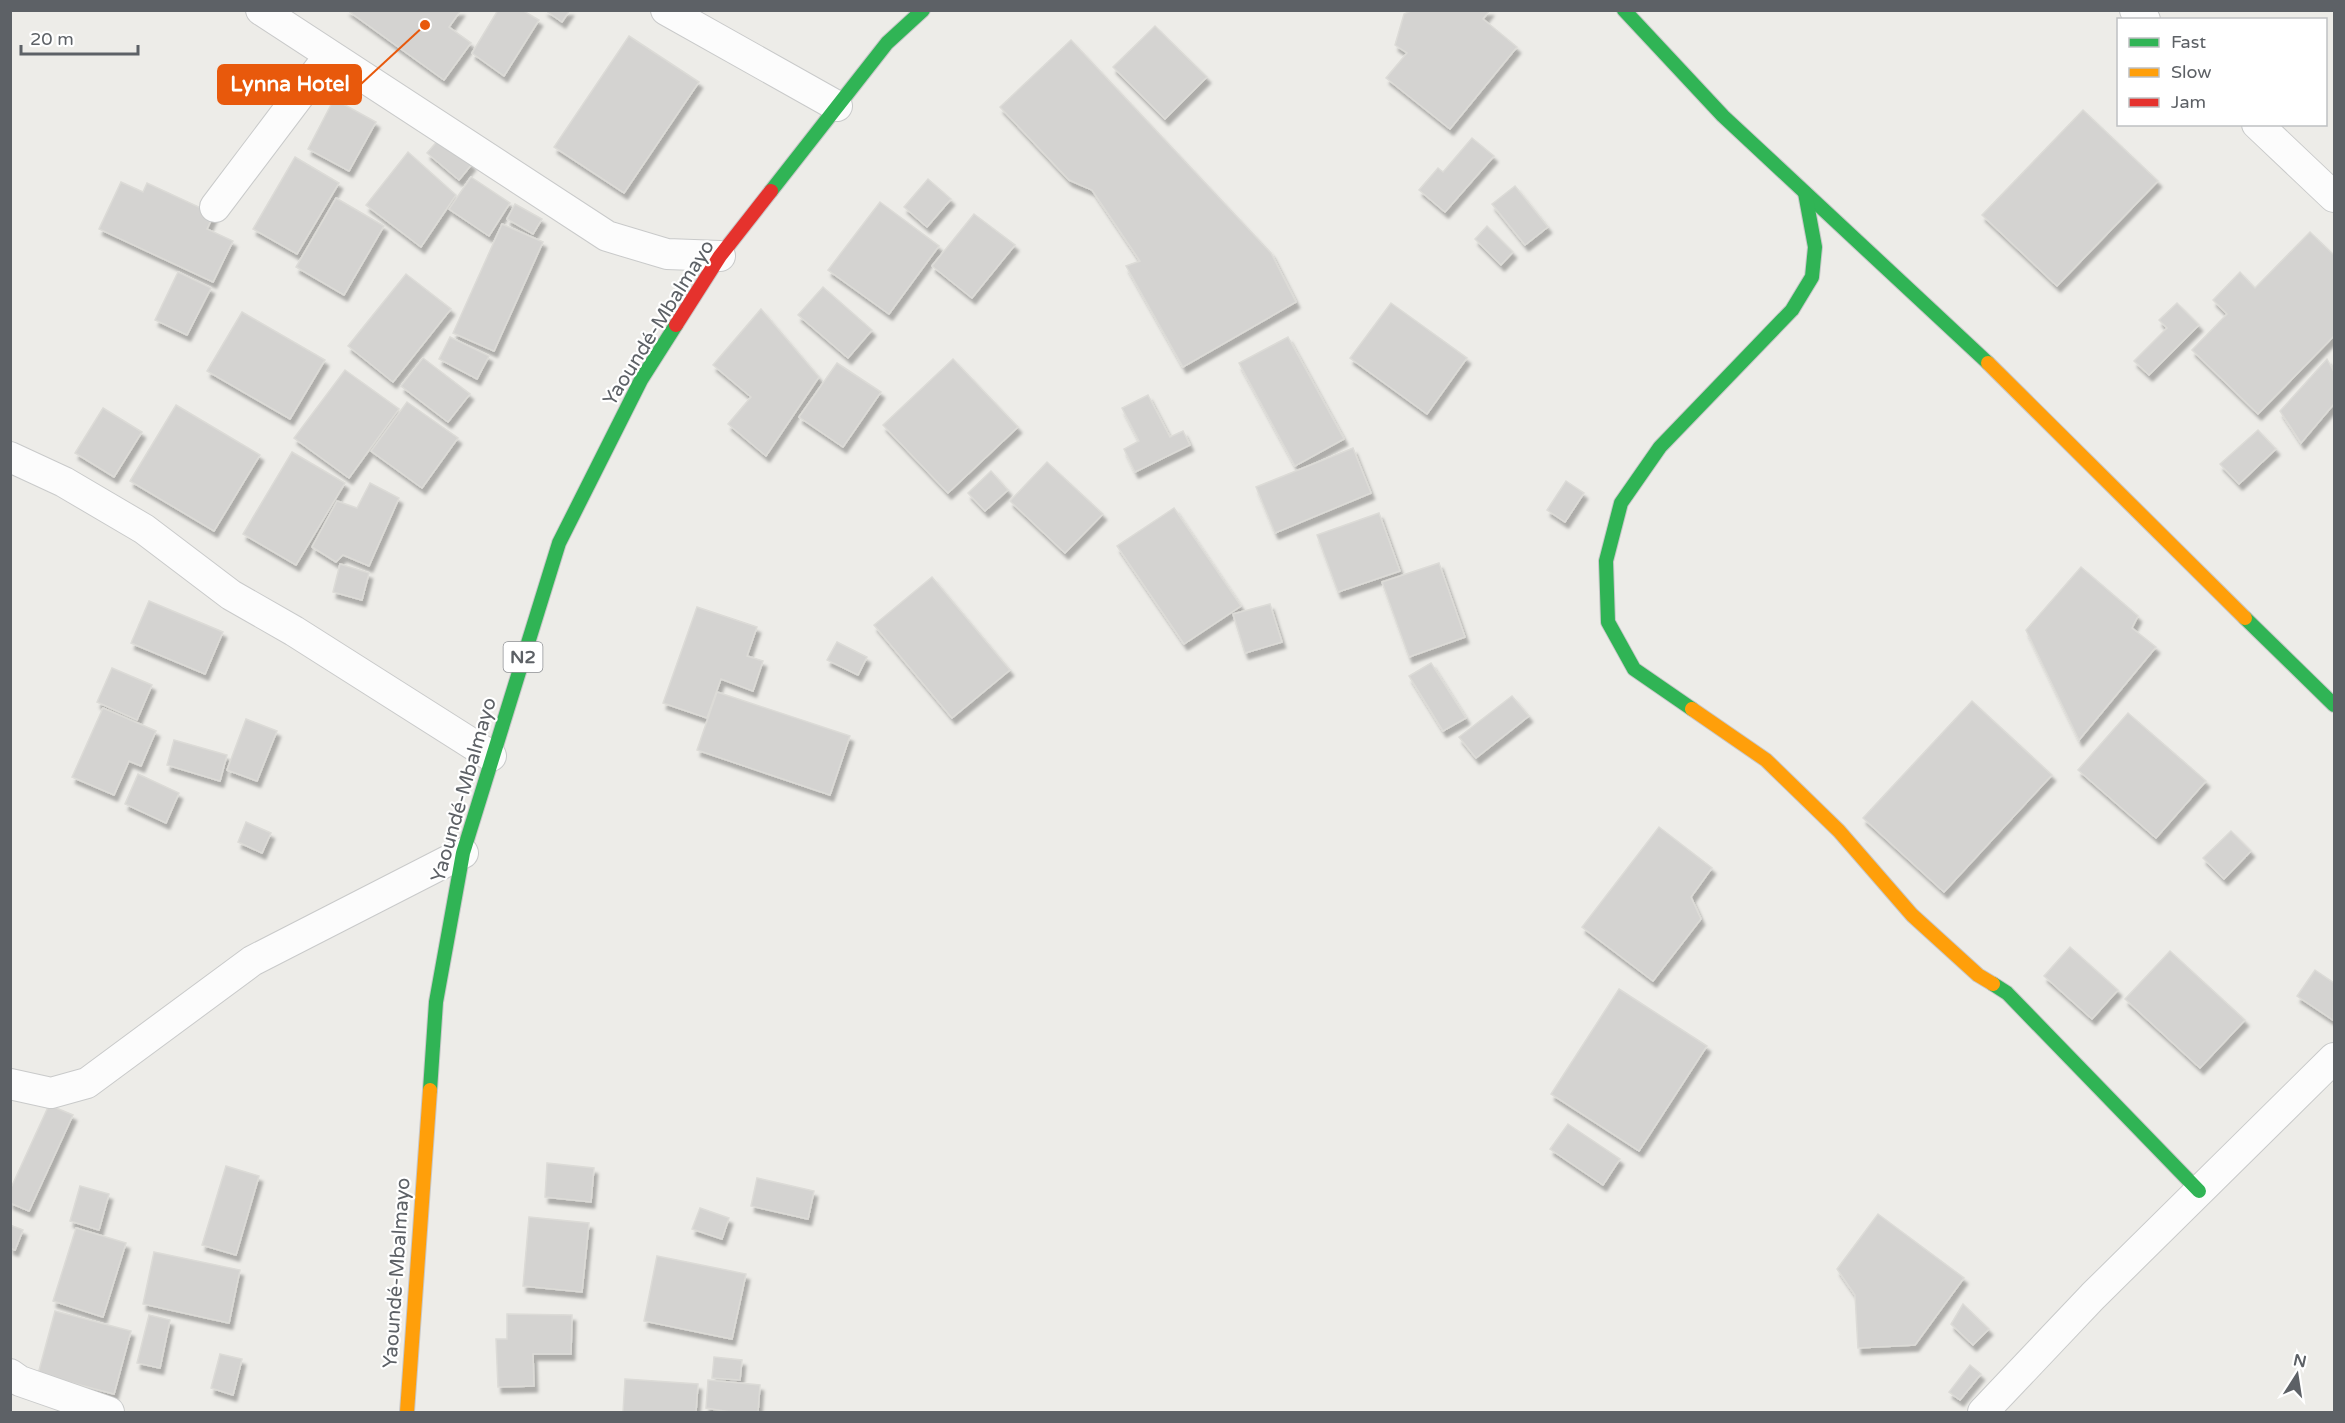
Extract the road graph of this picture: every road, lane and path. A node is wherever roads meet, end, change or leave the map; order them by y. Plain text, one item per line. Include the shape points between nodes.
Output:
1 (261, 10) edge
2 (666, 10) edge
3 (923, 10) edge
4 (1624, 10) edge
5 (329, 56) junction
6 (837, 106) junction
7 (2259, 126) edge
8 (1805, 193) junction
9 (2334, 197) edge
10 (216, 207) dead end
11 (720, 256) junction
12 (10, 457) edge
13 (2334, 705) edge
14 (491, 756) junction
15 (463, 853) junction
16 (2334, 1058) edge
17 (10, 1084) edge
18 (2199, 1191) junction
19 (10, 1374) edge
20 (109, 1413) edge
21 (407, 1413) edge
22 (1983, 1413) edge

1 - 5 street
2 - 6 street
3 - 6 main road, Yaoundé-Mbalmayo / N2 via 887,43
4 - 8 main road via 1723,116
5 - 10 street
5 - 11 street via 608,236 667,254
6 - 11 main road, Yaoundé-Mbalmayo / N2
7 - 9 street
8 - 13 main road via 1935,311
8 - 18 main road via 1815,247 1812,277 1792,310 1660,447 1621,503 1606,561 1608,622 1634,669 1766,760 1839,831 1912,915 1978,975 2007,993
11 - 14 main road, Yaoundé-Mbalmayo / N2 via 641,380 559,543
12 - 14 street via 64,482 144,529 231,595
14 - 15 main road, Yaoundé-Mbalmayo / N2
15 - 17 street via 252,961 87,1083 51,1094
15 - 21 main road, Yaoundé-Mbalmayo / N2 via 436,1002
16 - 18 street
18 - 22 street
19 - 20 street

